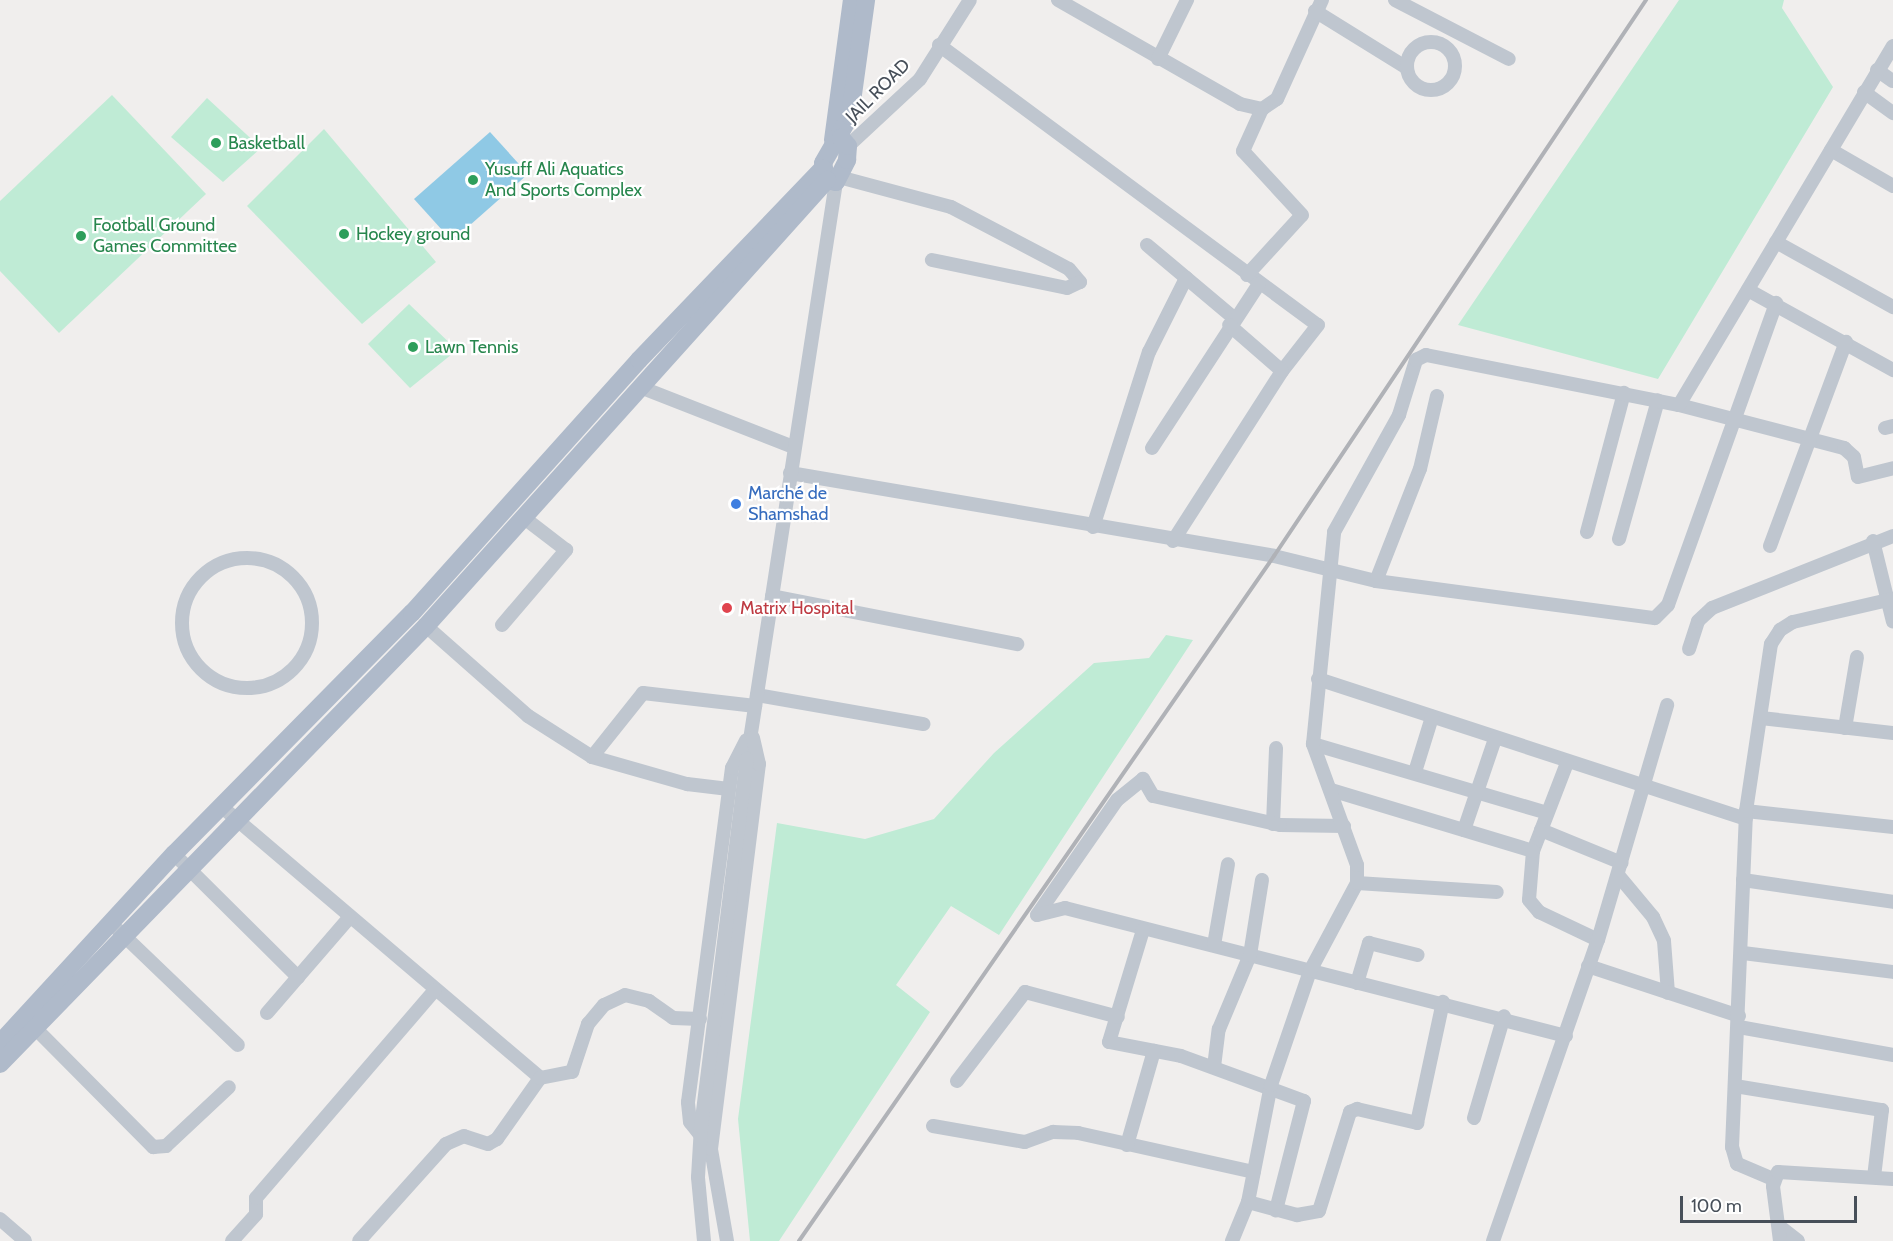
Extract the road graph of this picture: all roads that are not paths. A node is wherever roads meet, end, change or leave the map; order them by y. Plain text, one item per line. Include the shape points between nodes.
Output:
1 (852, 0) edge
2 (866, 0) edge
3 (970, 0) edge
4 (1058, 0) edge
5 (1187, 0) edge
6 (1395, 0) edge
7 (1318, 6) edge
8 (939, 45) junction
9 (1893, 46) edge
10 (1158, 59) junction
11 (1509, 59) dead end
12 (1407, 68) dead end
13 (1877, 70) junction
14 (1893, 81) edge
15 (1864, 92) junction
16 (1263, 110) junction
17 (1893, 113) edge
18 (840, 143) junction
19 (1831, 150) junction
20 (831, 177) junction
21 (1893, 186) edge
22 (1776, 242) junction
23 (1147, 245) dead end
24 (932, 260) dead end
25 (1247, 275) junction
26 (1186, 278) junction
27 (1259, 284) junction
28 (1749, 290) junction
29 (1776, 303) junction
30 (1893, 307) edge
31 (1231, 322) junction
32 (1846, 342) junction
33 (1893, 370) edge
34 (1282, 371) junction
35 (640, 387) junction
36 (1624, 393) junction
37 (1437, 396) dead end
38 (1658, 400) junction
39 (1678, 405) junction
40 (1732, 416) junction
41 (1806, 437) junction
42 (793, 447) junction
43 (1152, 448) dead end
44 (1893, 468) edge
45 (790, 472) junction
46 (523, 517) junction
47 (1093, 527) junction
48 (1587, 532) dead end
49 (1893, 536) edge
50 (1619, 539) dead end
51 (1173, 541) junction
52 (1873, 541) junction
53 (1770, 546) dead end
54 (233, 560) joint
55 (1330, 572) junction
56 (1376, 581) junction
57 (772, 596) junction
58 (1890, 599) edge
59 (1893, 622) edge
60 (502, 625) dead end
61 (426, 626) junction
62 (1017, 644) dead end
63 (1689, 649) dead end
64 (1857, 657) dead end
65 (1318, 679) junction
66 (756, 700) junction
67 (1667, 705) dead end
68 (1432, 717) junction
69 (1761, 718) junction
70 (923, 724) dead end
71 (1845, 728) junction
72 (751, 730) junction
73 (1893, 733) edge
74 (1495, 739) junction
75 (1313, 744) junction
76 (1276, 747) dead end
77 (592, 757) junction
78 (1566, 764) junction
79 (1415, 772) junction
80 (1647, 787) junction
81 (729, 789) junction
82 (1330, 790) junction
83 (1479, 792) junction
84 (222, 807) junction
85 (1547, 813) junction
86 (1746, 815) junction
87 (238, 821) junction
88 (1273, 824) junction
89 (1344, 826) junction
90 (1893, 827) edge
91 (1464, 830) junction
92 (1541, 830) junction
93 (1533, 851) junction
94 (174, 854) junction
95 (1228, 864) dead end
96 (1620, 869) junction
97 (190, 873) junction
98 (1262, 880) dead end
99 (1743, 880) junction
100 (1357, 883) junction
101 (1497, 892) dead end
102 (1893, 902) edge
103 (349, 918) junction
104 (111, 924) junction
105 (1143, 930) junction
106 (126, 938) junction
107 (1598, 940) junction
108 (1214, 945) junction
109 (1743, 953) junction
110 (1250, 955) junction
111 (1418, 955) dead end
112 (1588, 966) junction
113 (1310, 971) junction
114 (1893, 972) edge
115 (298, 977) junction
116 (1357, 983) junction
117 (435, 990) junction
118 (1668, 993) junction
119 (1443, 1002) junction
120 (267, 1013) dead end
121 (1504, 1016) junction
122 (1118, 1017) junction
123 (700, 1019) junction
124 (1739, 1021) junction
125 (35, 1028) junction
126 (1566, 1036) junction
127 (0, 1043) edge
128 (238, 1045) dead end
129 (1154, 1051) junction
130 (1893, 1055) edge
131 (0, 1064) edge
132 (1214, 1067) junction
133 (540, 1078) junction
134 (957, 1081) dead end
135 (1271, 1085) junction
136 (1735, 1086) junction
137 (229, 1087) dead end
138 (1474, 1118) dead end
139 (933, 1126) dead end
140 (1127, 1145) junction
141 (711, 1149) junction
142 (1254, 1172) junction
143 (1874, 1177) junction
144 (1773, 1179) junction
145 (1893, 1179) edge
146 (1248, 1202) junction
147 (1276, 1210) junction
148 (0, 1219) edge
149 (1779, 1226) junction
150 (25, 1241) edge
151 (232, 1241) edge
152 (358, 1241) edge
153 (704, 1241) edge
154 (727, 1241) edge
155 (1232, 1241) edge
156 (1493, 1241) edge
157 (1780, 1241) edge
158 (1798, 1241) edge

1 - 18 main road
2 - 18 main road via 850,116
3 - 8 street, JAIL ROAD
4 - 10 street
5 - 10 street
6 - 11 street
7 - 12 street
7 - 16 street via 1276,99
8 - 18 street, JAIL ROAD via 920,79
8 - 25 street
9 - 13 street
10 - 16 street via 1240,104
13 - 14 street
13 - 15 street
15 - 17 street
15 - 19 street
16 - 25 street via 1243,151 1302,215
18 - 20 main road
19 - 21 street
19 - 22 street
20 - 24 street via 951,207 1069,269 1080,282 1067,288
20 - 35 main road
20 - 42 street
20 - 84 main road via 639,360 412,613
22 - 28 street
22 - 30 street
23 - 26 street
25 - 27 street
26 - 31 street
26 - 47 street via 1149,352
27 - 31 street
27 - 34 street via 1318,325
28 - 29 street
28 - 39 street
29 - 32 street
29 - 40 street
31 - 34 street
31 - 43 street
32 - 33 street
32 - 41 street
34 - 51 street
35 - 42 street
35 - 46 main road
36 - 38 street
36 - 48 street
36 - 55 street via 1419,356 1399,415 1334,532
37 - 56 street via 1420,470
38 - 39 street
38 - 50 street
39 - 40 street
40 - 41 street
40 - 56 street via 1668,605 1655,618
41 - 44 street via 1851,452 1858,477
41 - 53 street
42 - 45 street
45 - 47 street
45 - 57 street
46 - 60 street via 566,550
46 - 61 main road
47 - 51 street
49 - 52 street
51 - 55 street via 1274,556
52 - 58 street
52 - 63 street via 1712,608 1698,621
54 - 54 street via 246,556 272,561 293,576 308,597 313,623 308,648 293,670 272,684 246,689 220,684 199,669 184,647 180,622 185,597 201,578
55 - 56 street
55 - 65 street
57 - 62 street
57 - 66 street
58 - 59 street
58 - 69 street via 1780,630 1771,644
61 - 77 street via 528,716
61 - 87 main road
64 - 71 street
65 - 68 street
65 - 75 street
66 - 70 street
66 - 72 street
66 - 77 street via 643,693
67 - 80 street
68 - 74 street
68 - 79 street
69 - 71 street
69 - 86 street
71 - 73 street
72 - 81 street via 732,768
72 - 141 street via 759,764
72 - 153 street, bridge via 701,1127
74 - 78 street
74 - 83 street
75 - 79 street
75 - 82 street
76 - 88 street
77 - 81 street via 652,777
78 - 80 street
78 - 85 street
79 - 83 street
80 - 86 street
80 - 96 street
81 - 123 street
82 - 89 street
82 - 91 street
83 - 85 street
83 - 91 street
84 - 87 street
84 - 94 main road
85 - 92 street
86 - 90 street
86 - 99 street
87 - 97 main road
87 - 103 street
88 - 89 street
88 - 105 street via 1153,796 1143,778 1117,800 1037,915 1065,908
89 - 100 street via 1357,865
91 - 93 street
92 - 93 street
92 - 96 street
93 - 107 street via 1528,900 1539,912
94 - 97 street
94 - 104 main road
95 - 108 street
96 - 107 street
96 - 118 street via 1653,917 1664,941
97 - 106 main road
97 - 115 street
98 - 110 street
99 - 102 street
99 - 109 street
100 - 101 street
100 - 113 street
103 - 115 street
103 - 117 street
104 - 106 street
104 - 127 main road
105 - 108 street
105 - 122 street
106 - 125 main road
106 - 128 street
107 - 112 street
108 - 110 street
109 - 114 street
109 - 124 street
110 - 113 street
110 - 132 street via 1219,1029
111 - 116 street via 1369,943
112 - 118 street
112 - 126 street
113 - 116 street
113 - 135 street
115 - 120 street
116 - 119 street
117 - 133 street
117 - 151 street via 256,1198 256,1214
118 - 124 street
119 - 121 street
119 - 147 street via 1417,1123 1357,1108 1350,1112 1318,1210 1297,1215
121 - 126 street
121 - 138 street
122 - 129 street via 1110,1042
122 - 134 street via 1025,992
123 - 133 street via 673,1018 649,1001 625,995 604,1005 588,1024 572,1072
123 - 141 street via 688,1102 690,1122
124 - 130 street
124 - 136 street
125 - 131 main road
125 - 137 street via 153,1147 166,1146
126 - 156 street
129 - 132 street
129 - 140 street
132 - 135 street
133 - 152 street via 497,1139 488,1144 465,1136 446,1144
135 - 142 street
135 - 147 street via 1304,1101 1306,1108
136 - 143 street via 1882,1110
136 - 144 street via 1734,1156 1746,1170
139 - 140 street via 1025,1142 1062,1131
140 - 142 street
141 - 154 street
142 - 146 street
143 - 144 street via 1778,1172
143 - 145 street
144 - 149 street
146 - 147 street
146 - 155 street
148 - 150 street
149 - 157 street
149 - 158 street

